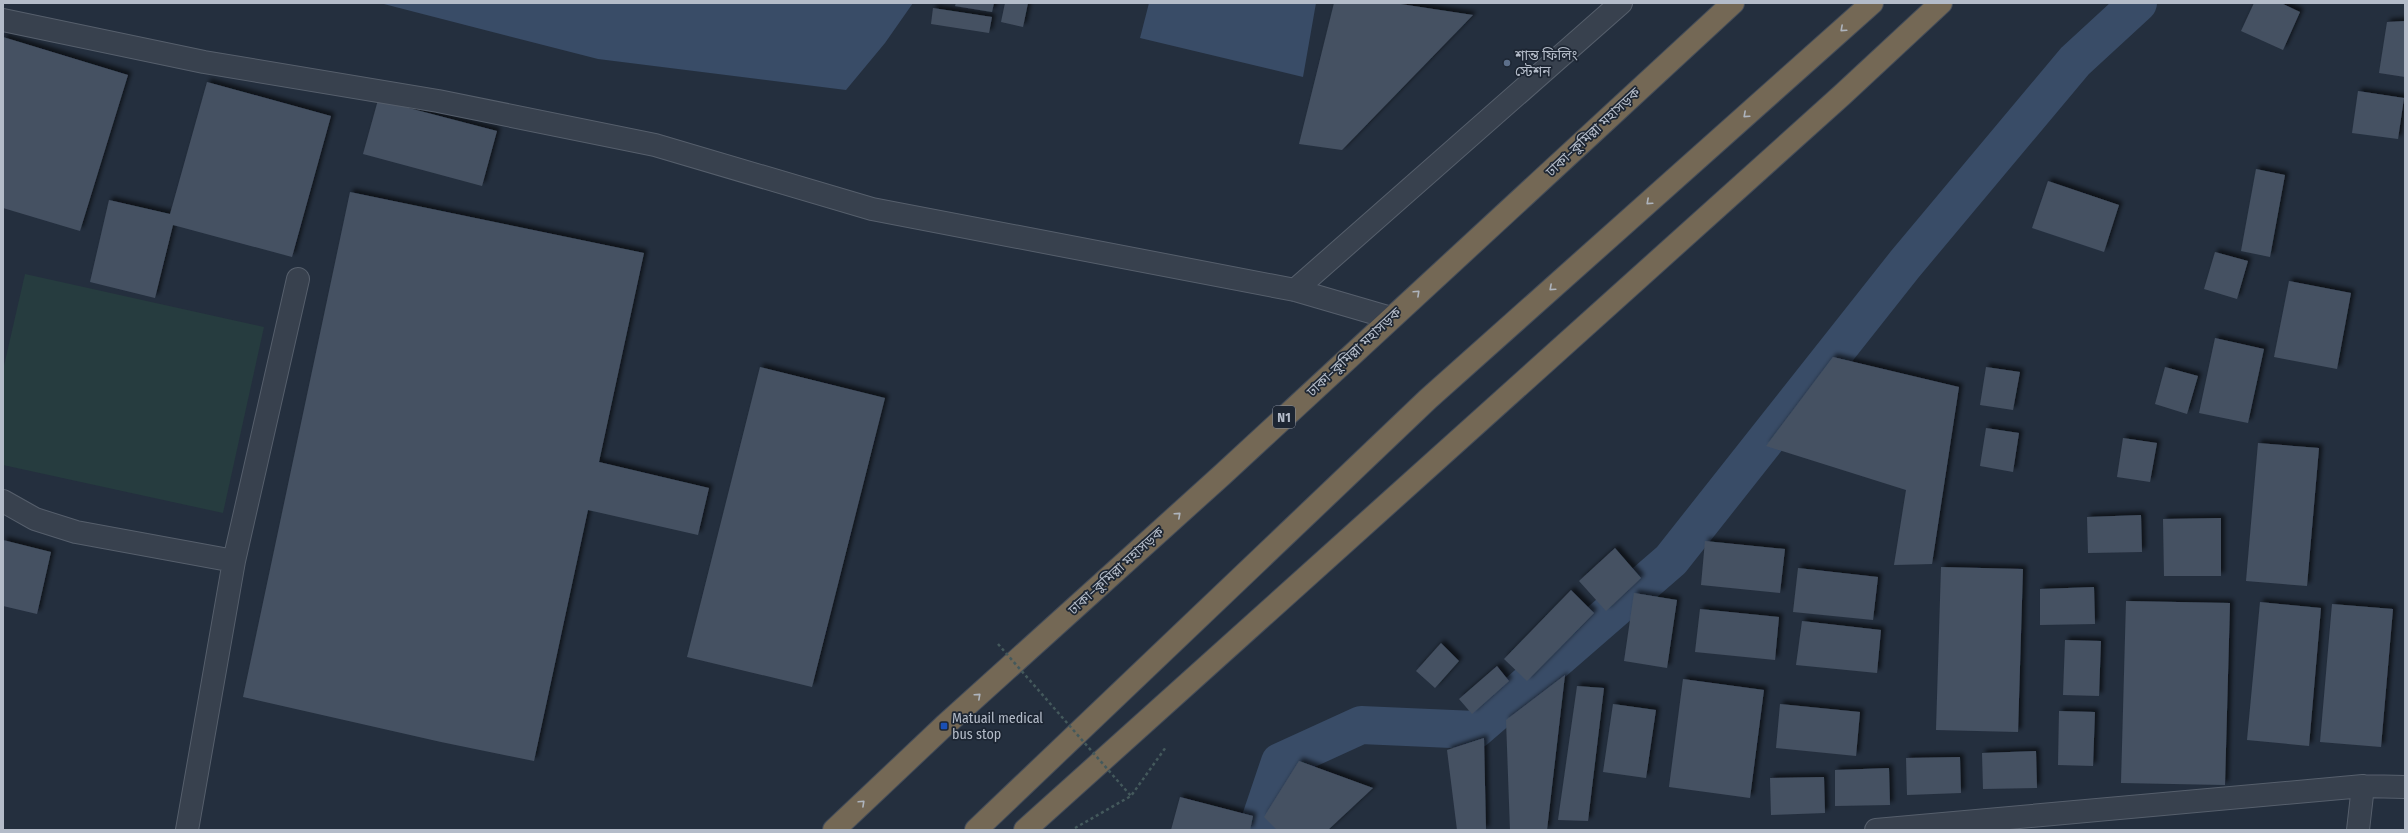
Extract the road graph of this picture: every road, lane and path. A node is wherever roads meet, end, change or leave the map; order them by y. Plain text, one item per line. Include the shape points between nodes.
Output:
1 (1620, 3) edge
2 (1733, 3) edge
3 (1872, 3) edge
4 (1941, 3) edge
5 (3, 20) edge
6 (298, 279) dead end
7 (1295, 290) junction
8 (1391, 318) junction
9 (3, 501) edge
10 (234, 561) junction
11 (998, 644) dead end
12 (1166, 746) dead end
13 (2363, 786) junction
14 (2405, 787) edge
15 (1131, 796) junction
16 (188, 830) edge
17 (834, 830) edge
18 (976, 830) edge
19 (1025, 830) edge
20 (1072, 830) edge
21 (1876, 830) edge
22 (2358, 830) edge

1 - 7 street
8 -> 2 highway, ঢাকা–কুমিল্লা মহাসড়ক / N1
3 -> 18 highway via 1428,399
4 - 19 highway via 1836,101
5 - 7 street via 204,62 438,101 655,144 872,210
6 - 10 street
7 - 8 street
17 -> 8 highway, ঢাকা–কুমিল্লা মহাসড়ক / N1 via 944,726
9 - 10 street via 35,519 76,532
10 - 16 street
11 - 15 path, bridge
12 - 15 path
13 - 14 street
13 - 21 street
13 - 22 street
15 - 20 path

